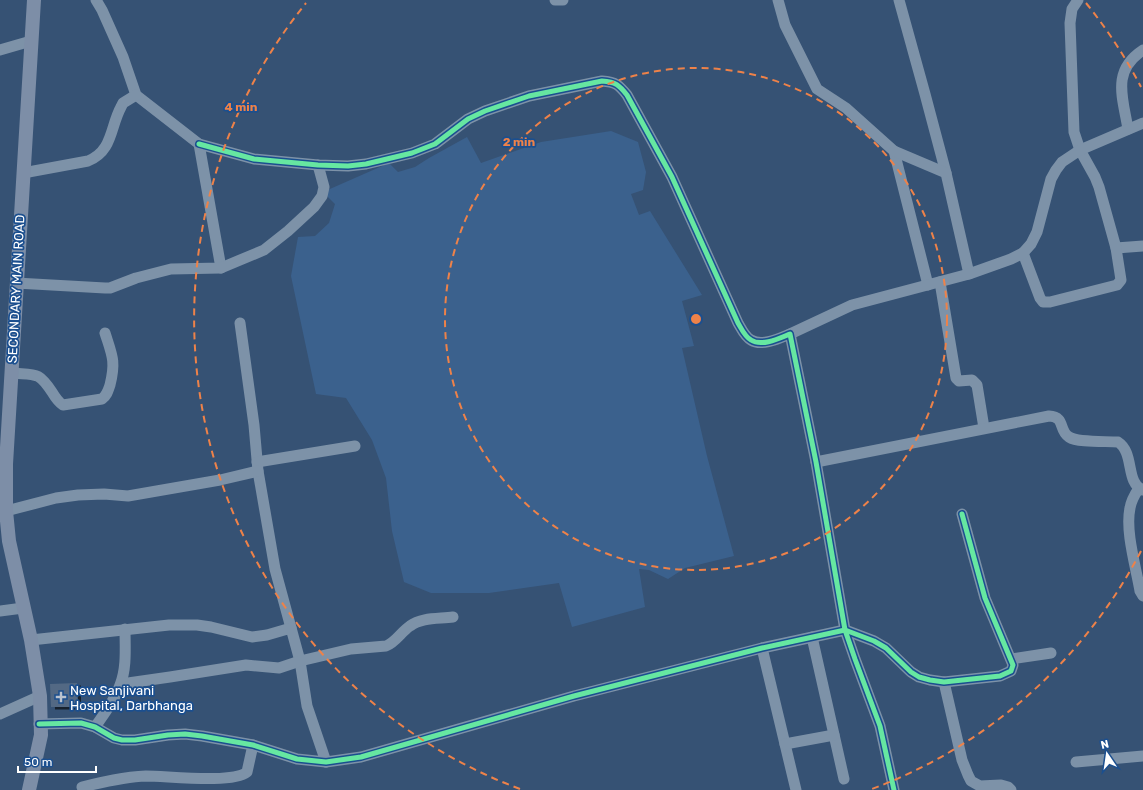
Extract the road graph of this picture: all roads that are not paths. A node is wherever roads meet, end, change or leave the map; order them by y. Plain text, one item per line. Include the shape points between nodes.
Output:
1 (34, 0) edge
2 (96, 0) edge
3 (555, 0) edge
4 (563, 0) edge
5 (778, 0) edge
6 (899, 0) edge
7 (1078, 0) edge
8 (31, 41) junction
9 (0, 50) edge
10 (1143, 50) edge
11 (136, 95) junction
12 (1143, 123) edge
13 (1128, 129) junction
14 (199, 144) junction
15 (1080, 150) junction
16 (894, 151) junction
17 (318, 165) junction
18 (23, 173) junction
19 (946, 173) junction
20 (1143, 246) edge
21 (1116, 248) junction
22 (1023, 253) junction
23 (221, 268) junction
24 (969, 274) junction
25 (940, 282) junction
26 (16, 283) junction
27 (928, 285) junction
28 (240, 323) dead end
29 (105, 333) dead end
30 (790, 334) junction
31 (11, 374) junction
32 (984, 428) junction
33 (355, 446) dead end
34 (816, 462) junction
35 (3, 464) edge
36 (258, 466) junction
37 (1141, 489) edge
38 (6, 511) junction
39 (962, 514) dead end
40 (1143, 596) edge
41 (23, 608) junction
42 (0, 611) edge
43 (453, 617) dead end
44 (291, 628) junction
45 (125, 629) junction
46 (845, 630) junction
47 (812, 637) junction
48 (31, 640) junction
49 (762, 648) junction
50 (1050, 653) dead end
51 (1011, 659) junction
52 (300, 661) junction
53 (944, 682) junction
54 (121, 684) junction
55 (40, 696) junction
56 (0, 714) edge
57 (39, 724) junction
58 (95, 727) junction
59 (834, 735) junction
60 (785, 744) junction
61 (253, 745) junction
62 (1143, 756) edge
63 (326, 762) junction
64 (1076, 762) dead end
65 (844, 779) dead end
66 (82, 787) dead end
67 (29, 790) edge
68 (796, 790) edge
69 (894, 790) edge
70 (1011, 790) edge

1 - 8 main road, SECONDARY MAIN ROAD
2 - 11 street via 123,57
3 - 4 street
5 - 16 street via 785,25 817,89 846,108
6 - 19 street
7 - 15 street via 1072,9 1070,39 1073,127
8 - 9 street
8 - 18 main road, SECONDARY MAIN ROAD
10 - 13 street via 1130,63 1121,78
11 - 14 street
11 - 18 street via 123,103 106,146 97,158
12 - 13 street
13 - 15 street
14 - 17 street via 254,159
14 - 23 street
15 - 21 street via 1099,187
15 - 22 street via 1062,162 1056,170 1037,232
16 - 19 street
16 - 27 street
17 - 23 street via 324,187 322,196 314,207 264,250
17 - 30 street via 366,164 412,153 435,144 468,119 485,111 529,96 589,83 612,82 628,95 672,177 745,334 750,340 757,342 775,340
18 - 26 main road, SECONDARY MAIN ROAD
19 - 24 street
20 - 21 street
21 - 22 street via 1121,278 1118,284 1046,303 1040,298
22 - 24 street
23 - 26 street via 171,269 110,288
24 - 25 street
25 - 27 street
25 - 32 street via 956,378 959,382 972,380 977,385
26 - 31 main road, SECONDARY MAIN ROAD
27 - 30 street via 852,305
28 - 36 street
29 - 31 street via 114,366 107,394 102,398 63,405 41,378 34,375
30 - 34 street
31 - 35 main road, SECONDARY MAIN ROAD
32 - 34 street
32 - 37 street via 1054,416 1061,422 1064,433 1070,438 1118,442 1123,446 1127,452 1132,477
33 - 36 street
34 - 46 street
35 - 38 main road, SECONDARY MAIN ROAD
36 - 38 street via 220,480 128,496 104,494 56,498
36 - 44 street via 276,569
37 - 40 street via 1133,497 1129,528
38 - 41 main road, SECONDARY MAIN ROAD via 9,541
39 - 51 street via 985,598
41 - 42 street
41 - 48 main road, SECONDARY MAIN ROAD
43 - 52 street via 417,622 386,646 351,649
44 - 45 street via 252,637 197,625
44 - 52 street
45 - 48 street
45 - 54 street
46 - 47 street
46 - 53 street via 886,648 919,677
46 - 69 street via 880,726
47 - 49 street
47 - 59 street
48 - 55 main road, SECONDARY MAIN ROAD
49 - 60 street
49 - 63 street via 574,696 361,757
50 - 51 street
51 - 53 street via 1013,669 1007,674
52 - 54 street via 279,668 246,665
52 - 63 street via 307,706
53 - 70 street via 964,768 971,781 980,786 1001,785
54 - 58 street
55 - 56 street
55 - 57 main road, SECONDARY MAIN ROAD
57 - 58 street via 72,722
57 - 67 main road, SECONDARY MAIN ROAD via 41,735
58 - 61 street via 122,740 185,734
59 - 60 street
59 - 65 street
60 - 68 street
61 - 63 street via 297,759
61 - 66 street via 247,772 239,776 129,777
62 - 64 street

